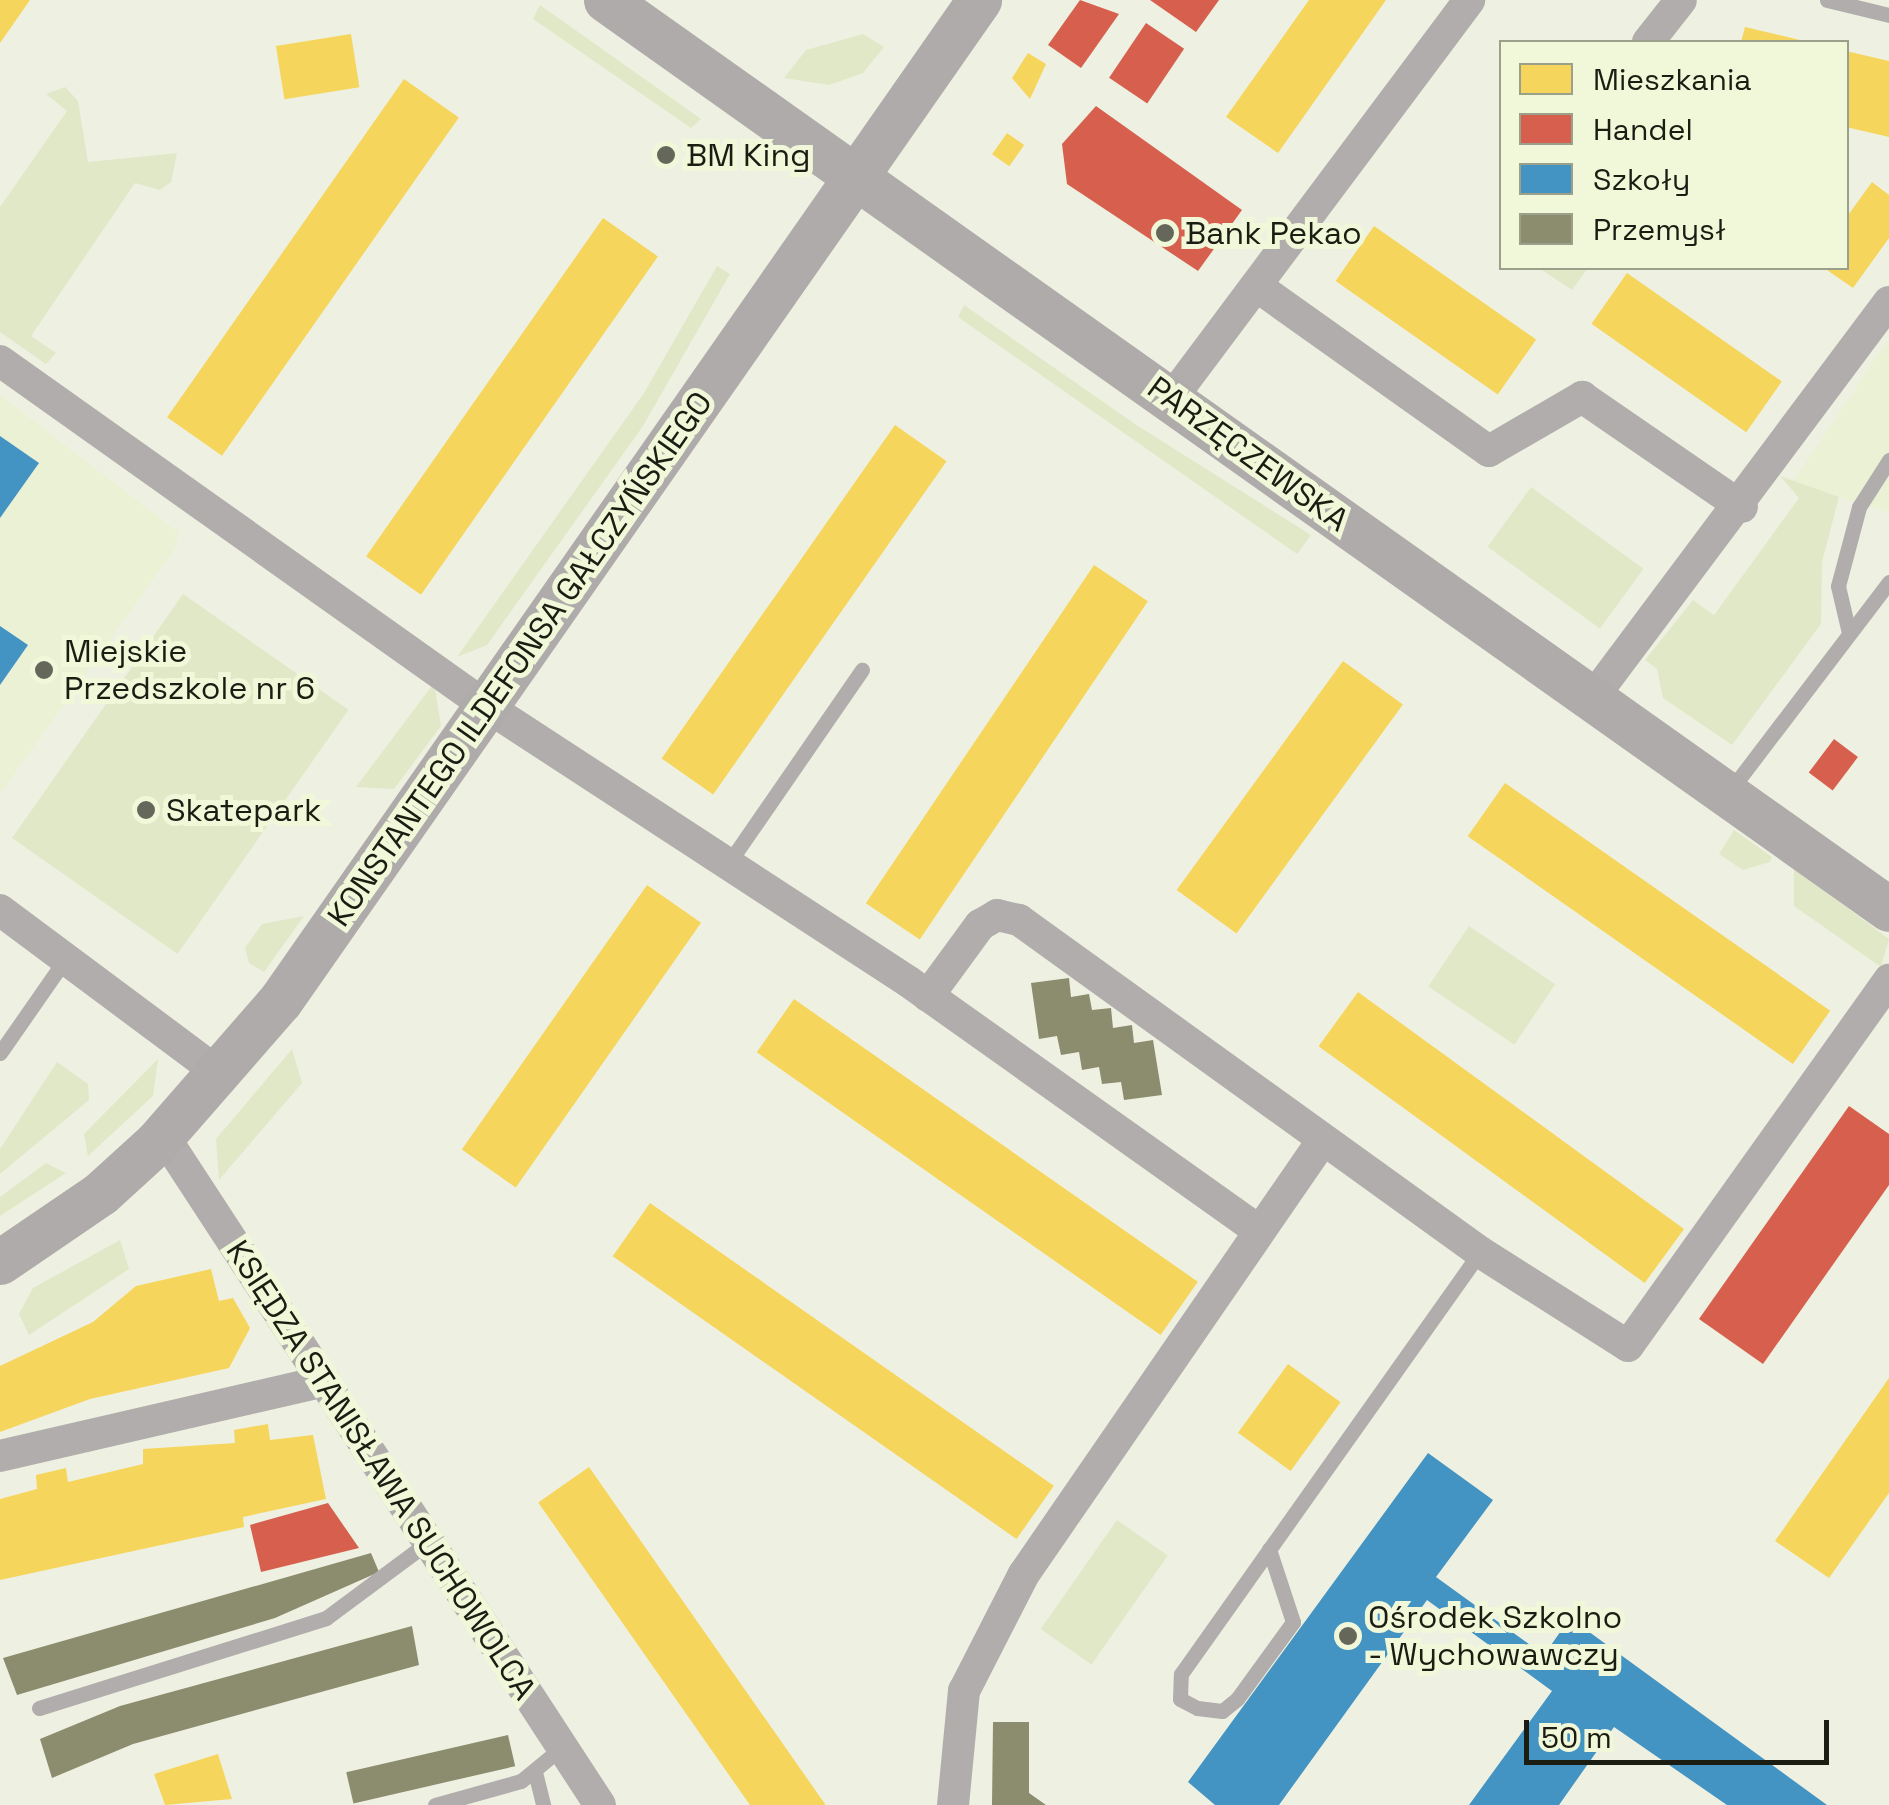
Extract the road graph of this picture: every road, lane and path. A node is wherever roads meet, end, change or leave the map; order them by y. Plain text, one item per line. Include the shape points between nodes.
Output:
1 (606, 0) edge
2 (979, 0) edge
3 (1469, 0) edge
4 (1680, 0) edge
5 (1827, 0) edge
6 (1889, 15) edge
7 (1650, 40) edge
8 (853, 177) junction
9 (1258, 287) junction
10 (1889, 302) edge
11 (0, 361) edge
12 (1171, 399) junction
13 (1889, 460) edge
14 (1742, 507) junction
15 (1889, 582) edge
16 (1849, 633) junction
17 (862, 670) dead end
18 (1591, 700) junction
19 (486, 706) junction
20 (1727, 795) junction
21 (728, 864) junction
22 (1889, 909) edge
23 (0, 910) edge
24 (66, 958) junction
25 (1889, 980) edge
26 (928, 996) junction
27 (0, 1053) edge
28 (220, 1074) junction
29 (163, 1136) junction
30 (1322, 1141) junction
31 (1258, 1230) junction
32 (1480, 1252) junction
33 (0, 1262) edge
34 (324, 1381) junction
35 (0, 1456) edge
36 (427, 1543) junction
37 (1270, 1550) junction
38 (38, 1708) dead end
39 (561, 1748) junction
40 (535, 1772) junction
41 (435, 1805) edge
42 (543, 1805) edge
43 (600, 1805) edge
44 (953, 1805) edge

1 - 8 street, PARZĘCZEWSKA
2 - 8 street, KONSTANTEGO ILDEFONSA GAŁCZYŃSKIEGO
3 - 9 street
4 - 7 street
5 - 6 lane
8 - 12 street, PARZĘCZEWSKA
8 - 19 street, KONSTANTEGO ILDEFONSA GAŁCZYŃSKIEGO
9 - 12 street
9 - 14 street via 1489,451 1582,398
10 - 14 street
11 - 19 street
12 - 18 street, PARZĘCZEWSKA
13 - 16 lane via 1859,507 1838,586
14 - 18 street
15 - 16 lane
16 - 20 lane
17 - 21 lane
18 - 20 street, PARZĘCZEWSKA
19 - 21 street
19 - 28 street, KONSTANTEGO ILDEFONSA GAŁCZYŃSKIEGO
20 - 22 street, PARZĘCZEWSKA
21 - 26 street
23 - 24 street
24 - 27 lane
24 - 28 street
25 - 32 street via 1628,1346
26 - 30 street via 980,925 998,916 1019,920
26 - 31 street
28 - 29 street, KONSTANTEGO ILDEFONSA GAŁCZYŃSKIEGO
29 - 33 street, KONSTANTEGO ILDEFONSA GAŁCZYŃSKIEGO via 102,1194
29 - 34 street, KSIĘDZA STANISŁAWA SUCHOWOLCA
30 - 31 street
30 - 32 street
31 - 44 street via 1024,1574 964,1692
32 - 37 lane
34 - 35 street
34 - 36 street, KSIĘDZA STANISŁAWA SUCHOWOLCA
36 - 38 lane via 326,1618
36 - 39 street, KSIĘDZA STANISŁAWA SUCHOWOLCA
37 - 37 lane via 1181,1674 1180,1699 1222,1711 1293,1622
39 - 40 lane
39 - 43 street, KSIĘDZA STANISŁAWA SUCHOWOLCA
40 - 41 lane
40 - 42 lane

